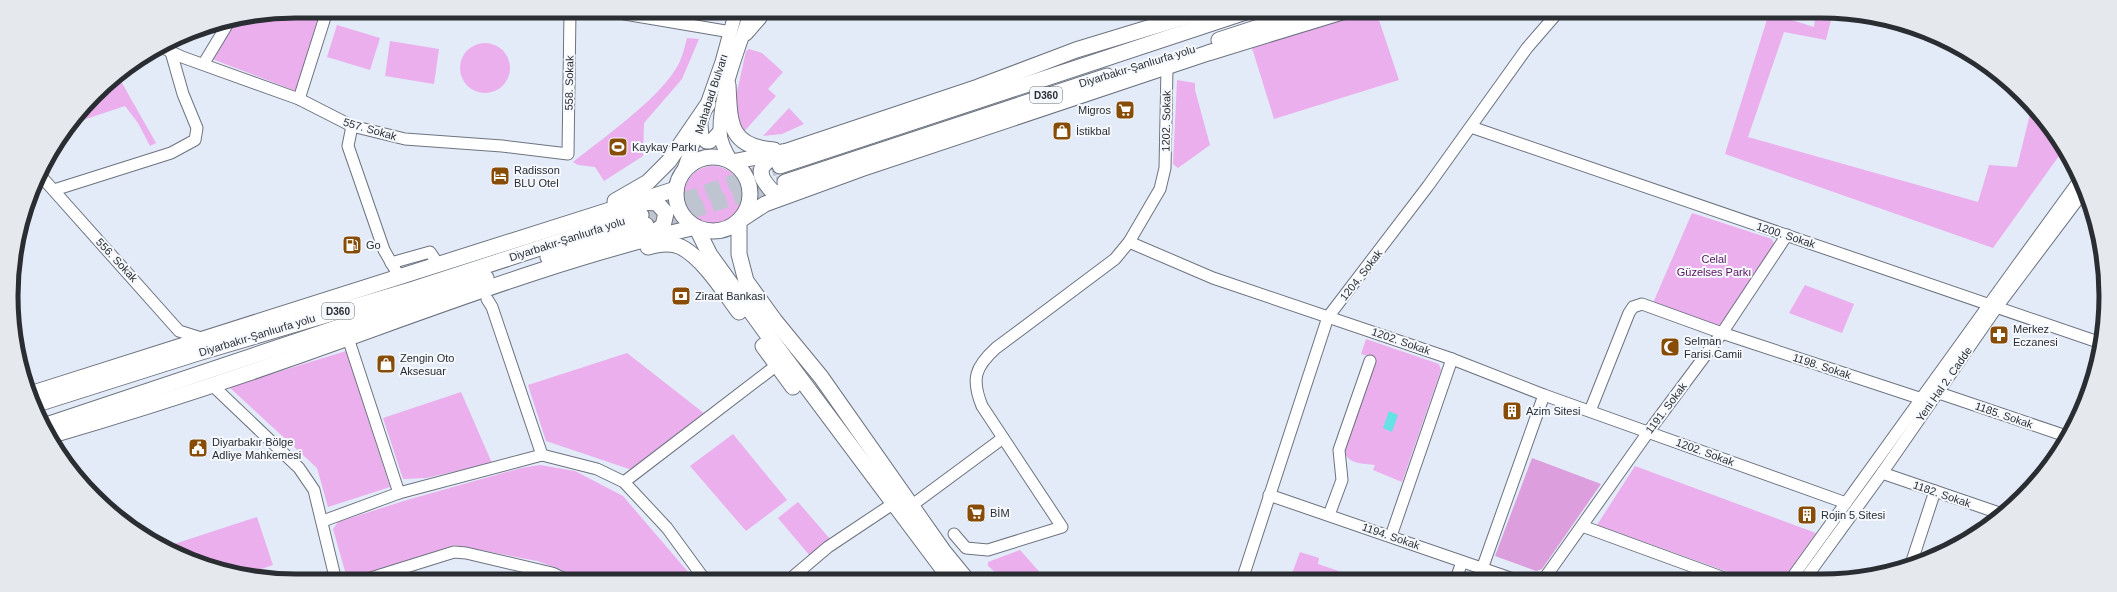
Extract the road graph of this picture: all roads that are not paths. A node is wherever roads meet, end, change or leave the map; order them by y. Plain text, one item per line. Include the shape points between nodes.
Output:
1 (325, 18) edge
2 (570, 18) edge
3 (649, 18) edge
4 (734, 18) edge
5 (749, 18) edge
6 (760, 18) edge
7 (1174, 18) edge
8 (1228, 18) edge
9 (1289, 18) edge
10 (1321, 18) edge
11 (1553, 18) edge
12 (226, 27) edge
13 (731, 32) junction
14 (1187, 32) junction
15 (742, 38) junction
16 (167, 50) edge
17 (1167, 62) junction
18 (204, 63) junction
19 (1046, 63) junction
20 (728, 85) junction
21 (299, 98) junction
22 (708, 104) junction
23 (701, 123) junction
24 (352, 126) junction
25 (1472, 127) junction
26 (720, 132) junction
27 (787, 151) junction
28 (568, 154) joint
29 (732, 162) junction
30 (780, 166) tunnel mouth
31 (44, 179) edge
32 (679, 182) junction
33 (784, 182) tunnel mouth
34 (2076, 185) edge
35 (54, 190) junction
36 (794, 194) junction
37 (2080, 196) edge
38 (630, 202) junction
39 (588, 216) junction
40 (739, 221) junction
41 (643, 226) junction
42 (696, 227) junction
43 (1786, 235) junction
44 (1129, 242) junction
45 (391, 263) junction
46 (438, 264) junction
47 (400, 278) junction
48 (487, 299) junction
49 (367, 303) junction
50 (1993, 306) junction
51 (407, 317) junction
52 (1328, 317) junction
53 (1722, 333) junction
54 (225, 334) junction
55 (201, 338) junction
56 (348, 338) junction
57 (2096, 340) edge
58 (1452, 358) junction
59 (1370, 361) dead end
60 (777, 365) junction
61 (184, 378) junction
62 (74, 381) junction
63 (211, 384) junction
64 (36, 392) edge
65 (1939, 393) junction
66 (1544, 395) junction
67 (37, 397) edge
68 (1922, 399) junction
69 (40, 404) edge
70 (1590, 411) junction
71 (119, 414) junction
72 (49, 424) edge
73 (1649, 431) junction
74 (55, 434) edge
75 (2062, 435) edge
76 (1003, 438) junction
77 (542, 455) junction
78 (1882, 473) junction
79 (624, 482) junction
80 (1935, 491) junction
81 (399, 493) junction
82 (1269, 495) junction
83 (890, 499) junction
84 (1846, 503) junction
85 (912, 506) junction
86 (1996, 512) edge
87 (1329, 515) junction
88 (323, 521) junction
89 (1582, 526) junction
90 (954, 534) dead end
91 (1391, 536) junction
92 (1913, 558) edge
93 (1462, 562) junction
94 (1482, 569) junction
95 (334, 574) edge
96 (383, 574) edge
97 (554, 574) edge
98 (701, 574) edge
99 (796, 574) edge
100 (947, 574) edge
101 (962, 574) edge
102 (1244, 574) edge
103 (1458, 574) edge
104 (1498, 574) edge
105 (1548, 574) edge
106 (1713, 574) edge
107 (1795, 574) edge
108 (1809, 574) edge

1 - 21 street
2 - 28 street, 558. Sokak
3 - 13 street
4 - 13 main road, Mahabad Bulvarı
5 - 15 main road, Mahabad Bulvarı
6 - 15 main road
7 - 19 highway via 1076,50
8 - 14 highway, Diyarbakır-Şanlıurfa yolu / D360
9 - 17 highway, Diyarbakır-Şanlıurfa yolu / D360
10 - 17 highway
11 - 25 street, 1204. Sokak via 1527,48
12 - 18 street
13 - 22 main road, Mahabad Bulvarı
14 - 19 highway
14 - 30 highway, Diyarbakır-Şanlıurfa yolu / D360
15 - 20 main road, Mahabad Bulvarı
16 - 18 street, 557. Sokak
16 - 35 street via 197,128 195,140 171,153
17 - 33 highway, Diyarbakır-Şanlıurfa yolu / D360 via 1070,87
17 - 36 highway via 1076,97
17 - 44 street, 1202. Sokak via 1165,168 1160,189
18 - 21 street, 557. Sokak
19 - 27 highway
20 - 26 main road, Mahabad Bulvarı via 723,101
20 - 27 highway via 730,122 740,138 758,149
21 - 24 street, 557. Sokak
22 - 23 main road, Mahabad Bulvarı
22 - 39 highway via 669,160 648,182
23 - 26 main road via 702,137 706,142 710,142
23 - 32 main road, Mahabad Bulvarı
24 - 28 street, 557. Sokak via 406,139
24 - 45 street via 348,146 384,250
25 - 43 street, 1200. Sokak
25 - 52 street, 1204. Sokak
26 - 29 main road, Mahabad Bulvarı via 724,150
27 - 29 highway
27 - 36 highway via 767,161 761,168 761,175 763,182 773,192
29 - 32 highway via 720,158 697,161 687,168
29 - 40 highway via 744,174 750,190 750,201
31 - 35 street, 556. Sokak
32 - 38 highway
32 - 42 highway via 676,198 680,211 688,222
34 - 50 street
35 - 55 street, 556. Sokak via 179,331
36 - 40 highway via 765,204
37 - 50 street, Yeni Hal 2. Cadde
38 - 39 highway
38 - 41 highway via 653,202 664,208 664,226
39 - 46 highway
40 - 42 highway via 730,228 719,231 707,231
40 - 85 highway via 739,254 746,281 821,377
41 - 42 highway
41 - 49 highway, Diyarbakır-Şanlıurfa yolu / D360
41 - 51 highway
41 - 61 highway, Diyarbakır-Şanlıurfa yolu / D360
42 - 83 highway via 710,255 762,328
43 - 50 street, 1200. Sokak
43 - 53 street, 1191. Sokak
44 - 52 street, 1202. Sokak via 1213,278
44 - 76 street via 1115,259 981,362 977,377 977,393 982,406
45 - 46 street via 430,252
45 - 47 street
46 - 47 highway
47 - 54 highway via 324,300
48 - 51 highway
48 - 60 highway via 540,279 650,246 666,244 681,247 697,258
48 - 77 street via 492,307
49 - 54 highway
49 - 69 highway, Diyarbakır-Şanlıurfa yolu / D360 via 198,353
50 - 57 street, 1200. Sokak
50 - 65 street, Yeni Hal 2. Cadde
50 - 68 street
51 - 56 highway
52 - 58 street, 1202. Sokak
52 - 82 street, 1204. Sokak
53 - 68 street, 1198. Sokak
53 - 70 street, 1198. Sokak via 1642,304 1633,307
53 - 73 street, 1191. Sokak
54 - 55 highway
55 - 62 highway
56 - 63 highway
56 - 81 street
58 - 66 street, 1202. Sokak
58 - 91 street
59 - 87 street via 1339,450 1342,480
60 - 79 street
60 - 83 highway via 865,480
61 - 71 highway
61 - 72 highway, Diyarbakır-Şanlıurfa yolu / D360
62 - 64 highway
62 - 67 highway
63 - 71 highway
63 - 88 street via 299,468 314,490
65 - 75 street, 1185. Sokak
65 - 78 street, Yeni Hal 2. Cadde
66 - 70 street, 1202. Sokak
66 - 94 street
68 - 84 street
70 - 73 street, 1202. Sokak
71 - 74 highway
73 - 84 street, 1202. Sokak
73 - 89 street, 1191. Sokak
76 - 85 street
76 - 90 street via 1062,527 988,550 966,548
77 - 79 street via 597,469
77 - 81 street
78 - 80 street, 1182. Sokak
78 - 108 street, Yeni Hal 2. Cadde
79 - 98 street via 667,528
80 - 86 street, 1182. Sokak
80 - 92 street
81 - 88 street
82 - 87 street, 1194. Sokak
82 - 102 street, 1204. Sokak
83 - 99 street
83 - 100 highway
84 - 107 street
85 - 101 highway
87 - 91 street, 1194. Sokak
88 - 95 street
89 - 105 street, 1191. Sokak
89 - 106 street
91 - 93 street, 1194. Sokak
93 - 94 street, 1194. Sokak
93 - 103 street
94 - 104 street, 1194. Sokak
96 - 97 street via 454,552

